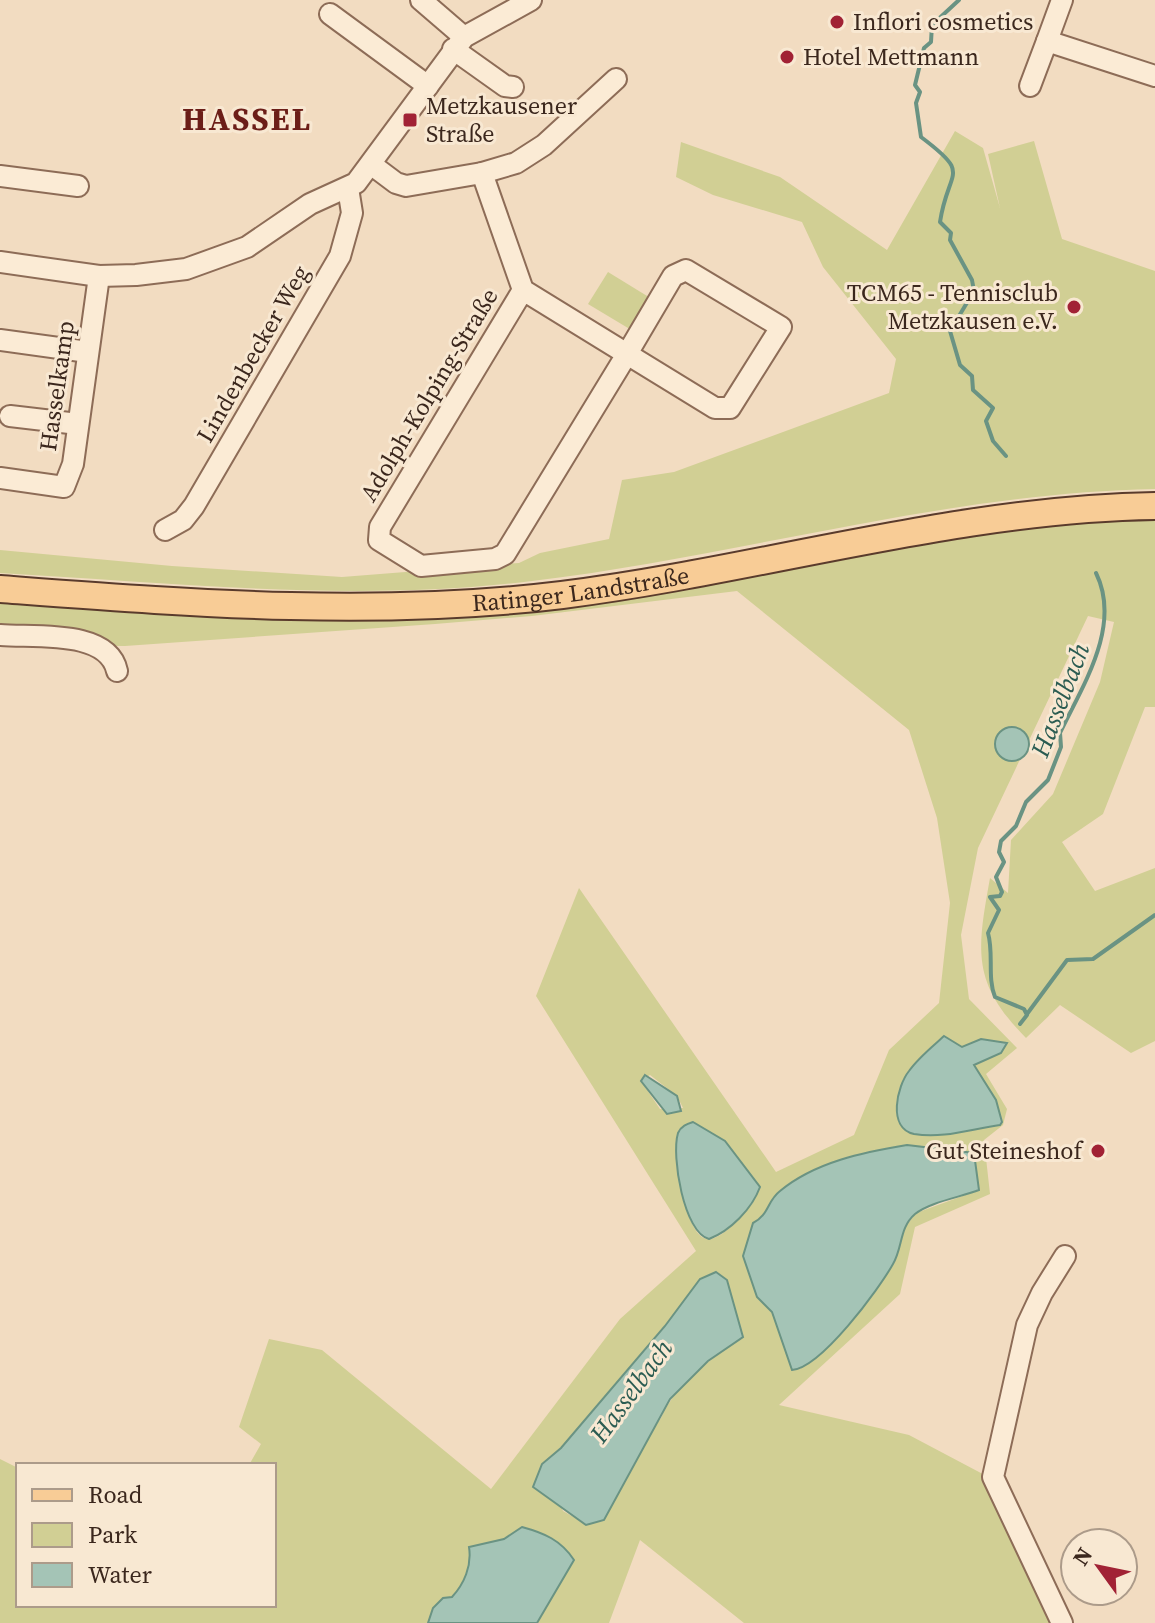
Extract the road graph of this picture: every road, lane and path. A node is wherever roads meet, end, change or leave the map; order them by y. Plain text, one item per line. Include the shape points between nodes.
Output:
1 (421, 0) edge
2 (531, 0) edge
3 (1062, 0) edge
4 (330, 14) dead end
5 (1047, 41) junction
6 (459, 43) junction
7 (1155, 76) edge
8 (616, 79) dead end
9 (428, 86) junction
10 (1030, 86) dead end
11 (513, 87) dead end
12 (372, 165) junction
13 (482, 173) junction
14 (0, 176) edge
15 (78, 186) dead end
16 (348, 188) junction
17 (0, 262) edge
18 (99, 276) junction
19 (523, 290) junction
20 (0, 340) edge
21 (88, 352) junction
22 (627, 354) junction
23 (10, 416) dead end
24 (78, 424) junction
25 (0, 478) edge
26 (1155, 506) edge
27 (165, 530) dead end
28 (0, 589) edge
29 (0, 635) edge
30 (117, 671) dead end
31 (1065, 1256) dead end
32 (1062, 1623) edge

1 - 6 street
2 - 6 street
3 - 5 street
4 - 9 street
5 - 7 street
5 - 10 street
6 - 9 street
6 - 11 street via 505,86
8 - 13 street via 530,156
9 - 12 street
12 - 13 street via 406,186
12 - 16 street
13 - 19 street, Adolph-Kolping-Straße
14 - 15 street
16 - 18 street via 310,204 268,234 216,260 160,274
16 - 27 street, Lindenbecker Weg via 352,213 340,256 194,506
17 - 18 street
18 - 21 street, Hasselkamp
19 - 22 street, Adolph-Kolping-Straße
19 - 22 street, Adolph-Kolping-Straße via 380,527 379,540 416,564 505,554
20 - 21 street
21 - 24 street, Hasselkamp
22 - 22 street, Adolph-Kolping-Straße via 722,410 735,403 781,327 686,270 673,276
23 - 24 street
24 - 25 street, Hasselkamp via 64,487
26 - 28 main road, Ratinger Landstraße via 1029,517 639,584 428,607 295,609
29 - 30 street via 88,642 112,657
31 - 32 street via 1027,1325 993,1477

